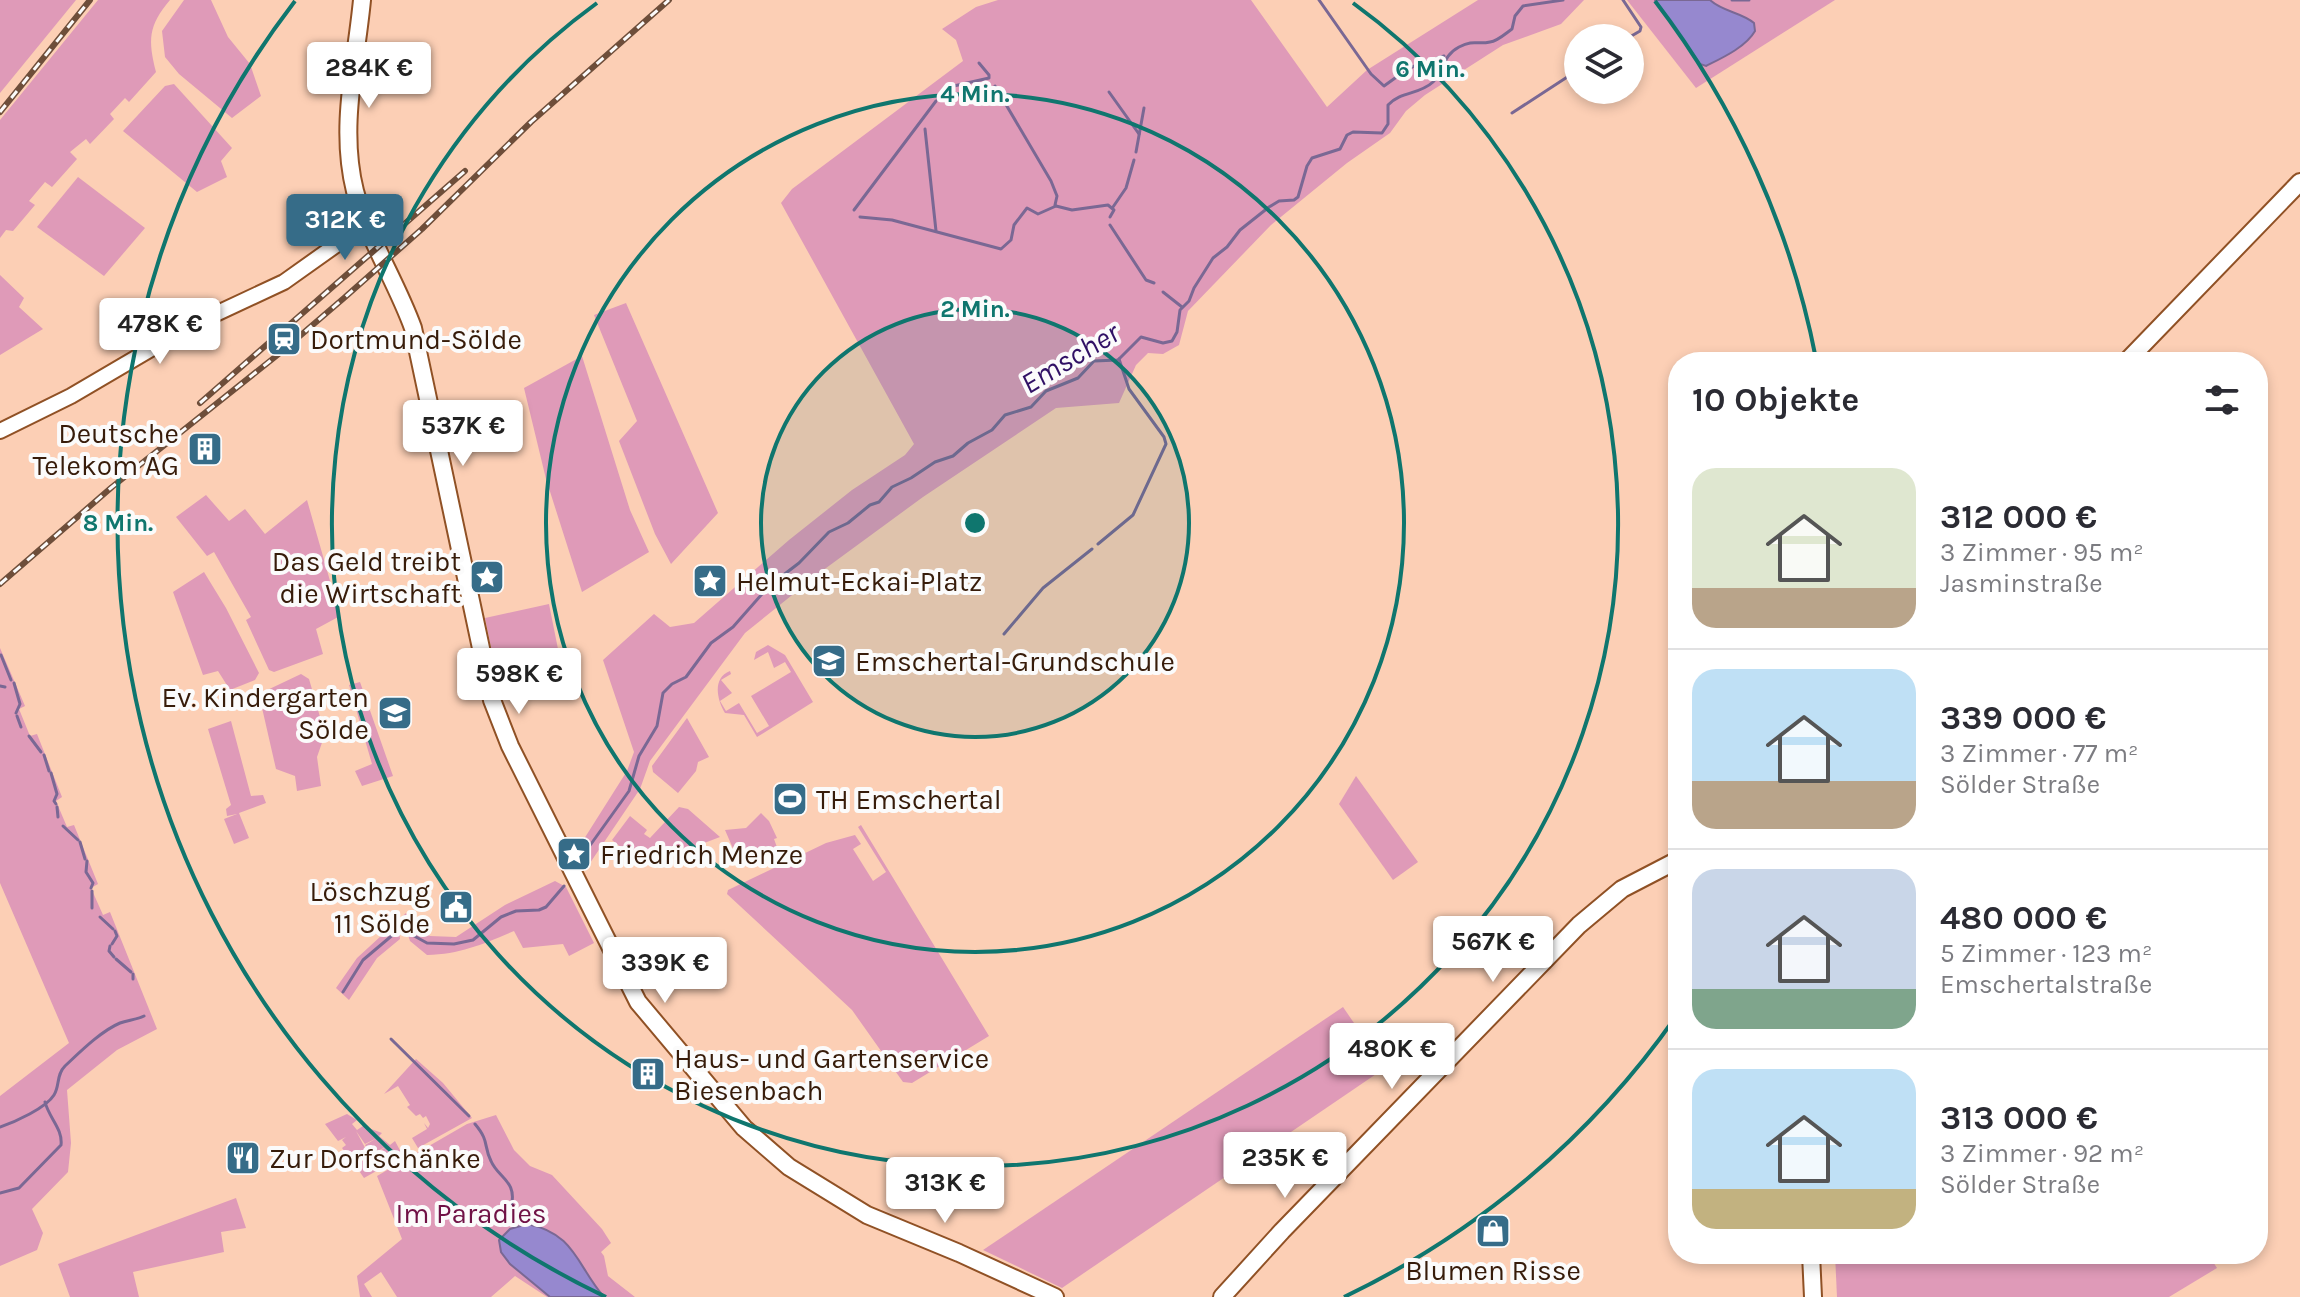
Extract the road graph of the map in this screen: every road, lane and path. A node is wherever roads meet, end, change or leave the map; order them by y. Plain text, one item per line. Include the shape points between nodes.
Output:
1 (362, 0) edge
2 (2300, 182) edge
3 (367, 223) junction
4 (2136, 352) edge
5 (0, 431) edge
6 (1668, 865) edge
7 (1811, 1264) edge
8 (1055, 1297) edge
9 (1222, 1297) edge
10 (1813, 1297) edge

1 - 3 main road via 348,134 352,174
2 - 4 main road
3 - 5 street via 284,282 192,325
3 - 8 main road via 413,328 492,700 638,1002 744,1128 789,1167 878,1221
6 - 9 main road via 1622,889 1579,925
7 - 10 main road

